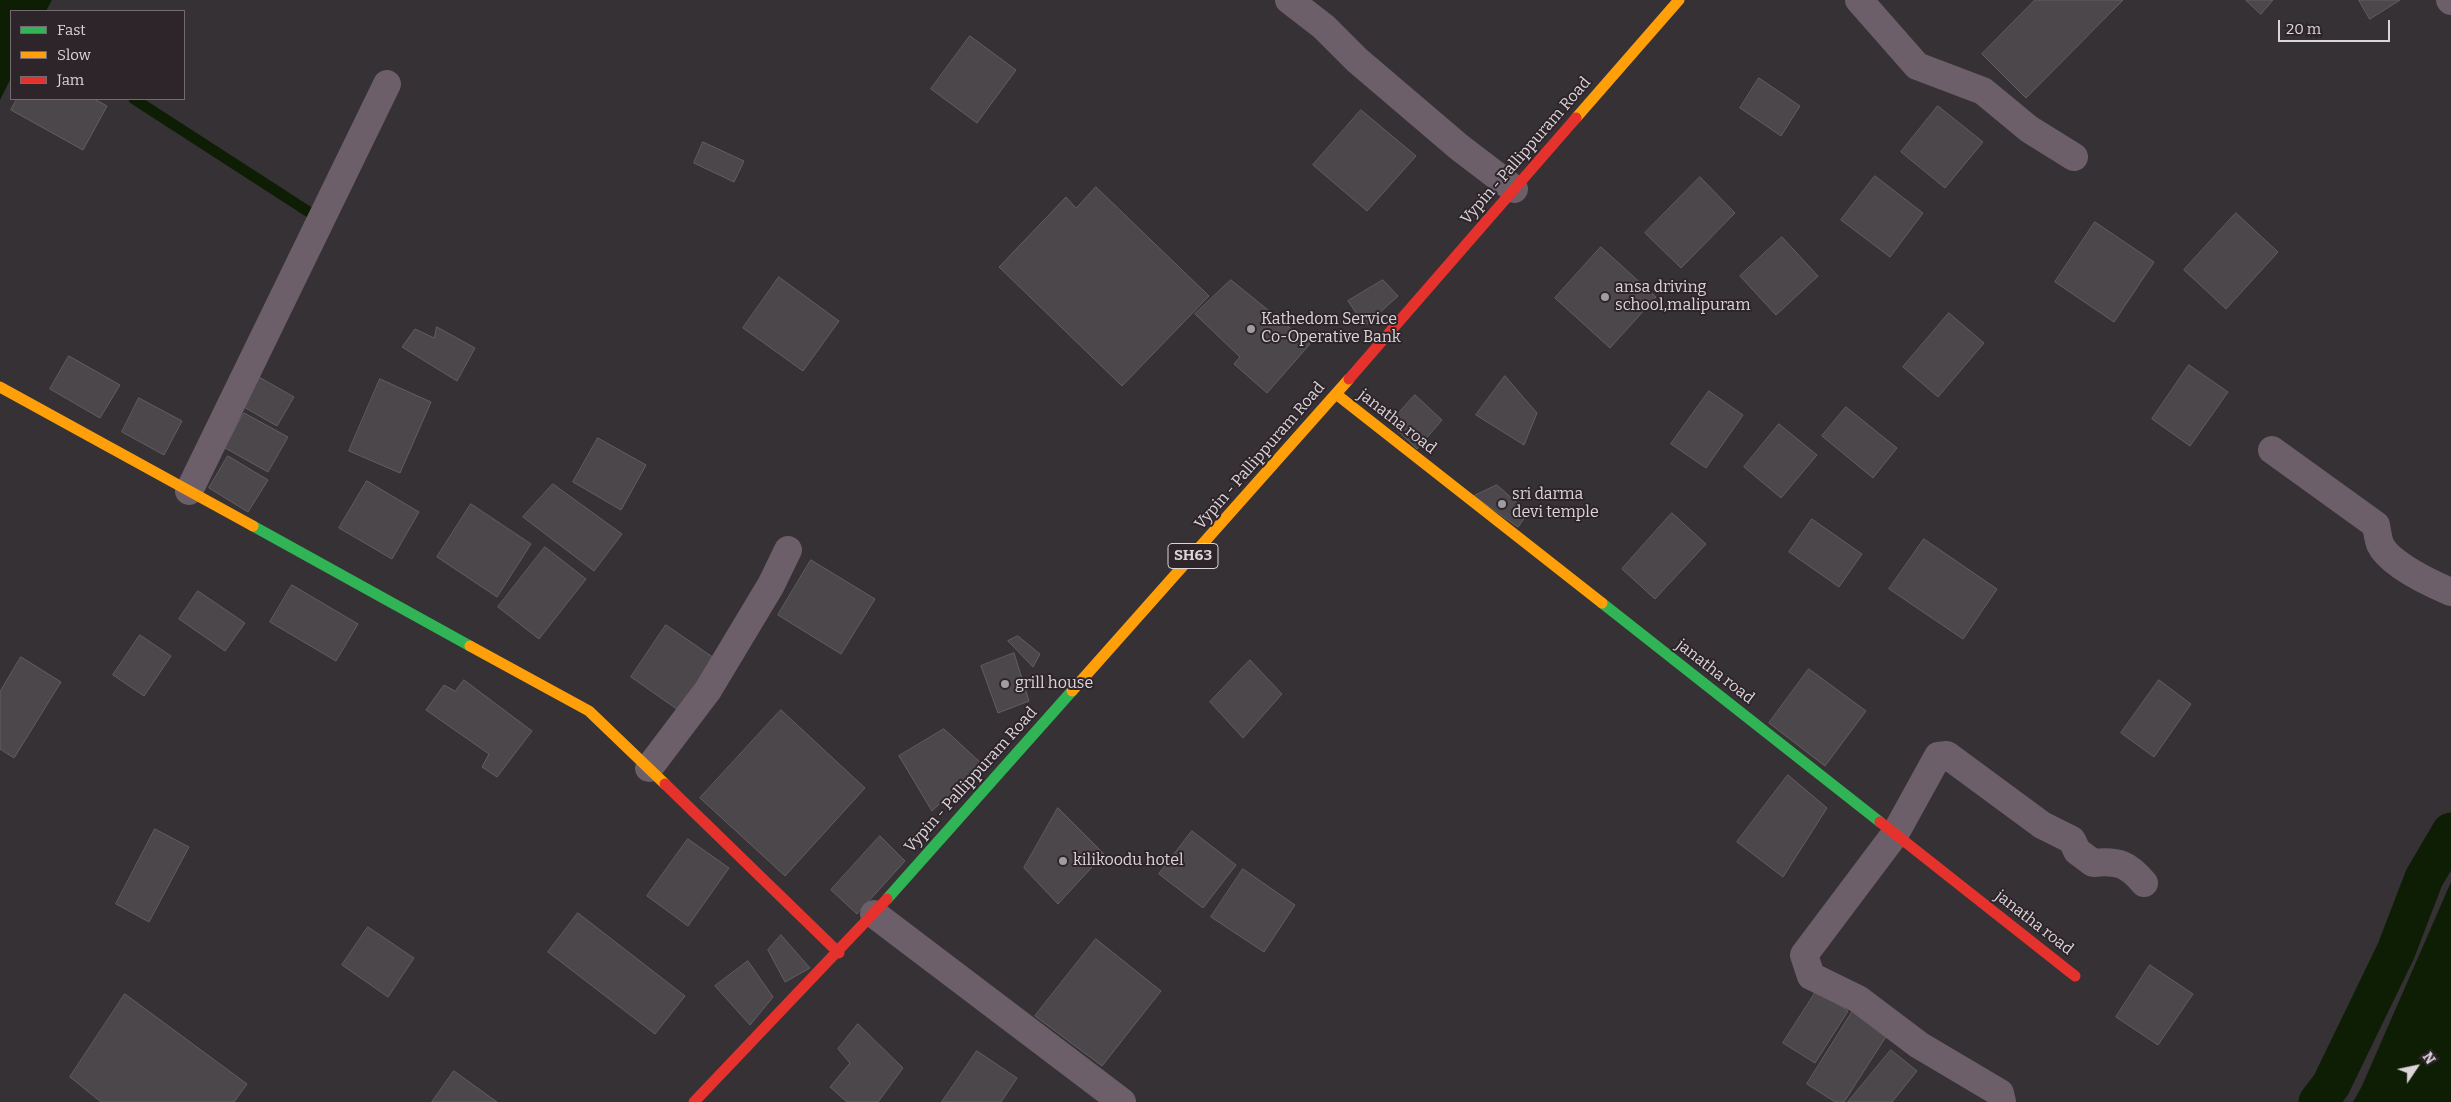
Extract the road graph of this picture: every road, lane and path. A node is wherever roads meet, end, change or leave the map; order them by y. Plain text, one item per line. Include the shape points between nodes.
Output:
1 (1289, 0) edge
2 (1679, 0) edge
3 (1859, 0) edge
4 (387, 84) dead end
5 (2074, 157) dead end
6 (1514, 189) junction
7 (0, 387) edge
8 (1336, 394) junction
9 (2272, 450) dead end
10 (189, 491) junction
11 (788, 550) dead end
12 (2451, 592) edge
13 (649, 768) junction
14 (1894, 834) junction
15 (2144, 883) dead end
16 (874, 914) junction
17 (838, 953) junction
18 (2075, 976) dead end
19 (694, 1102) edge
20 (1122, 1102) edge
21 (2002, 1102) edge

1 - 6 street via 1459,148
2 - 6 street, Vypin - Pallippuram Road / SH63
3 - 5 street via 1917,66 1983,91 2029,129
4 - 10 street
6 - 8 street, Vypin - Pallippuram Road / SH63
7 - 10 street
8 - 14 street, janatha road
8 - 16 street, Vypin - Pallippuram Road / SH63
9 - 12 street via 2376,524 2380,545 2399,563 2425,582
10 - 13 street via 589,711
11 - 13 street via 771,585 708,690
13 - 17 street
14 - 15 street via 1938,756 1947,755 2042,826 2072,840 2077,851 2093,863 2109,861 2126,866
14 - 18 street, janatha road
14 - 21 street via 1804,955 1811,976 1858,999 1918,1045 2000,1093
16 - 17 street, Vypin - Pallippuram Road / SH63
16 - 20 street
17 - 19 street, Vypin - Pallippuram Road / SH63

